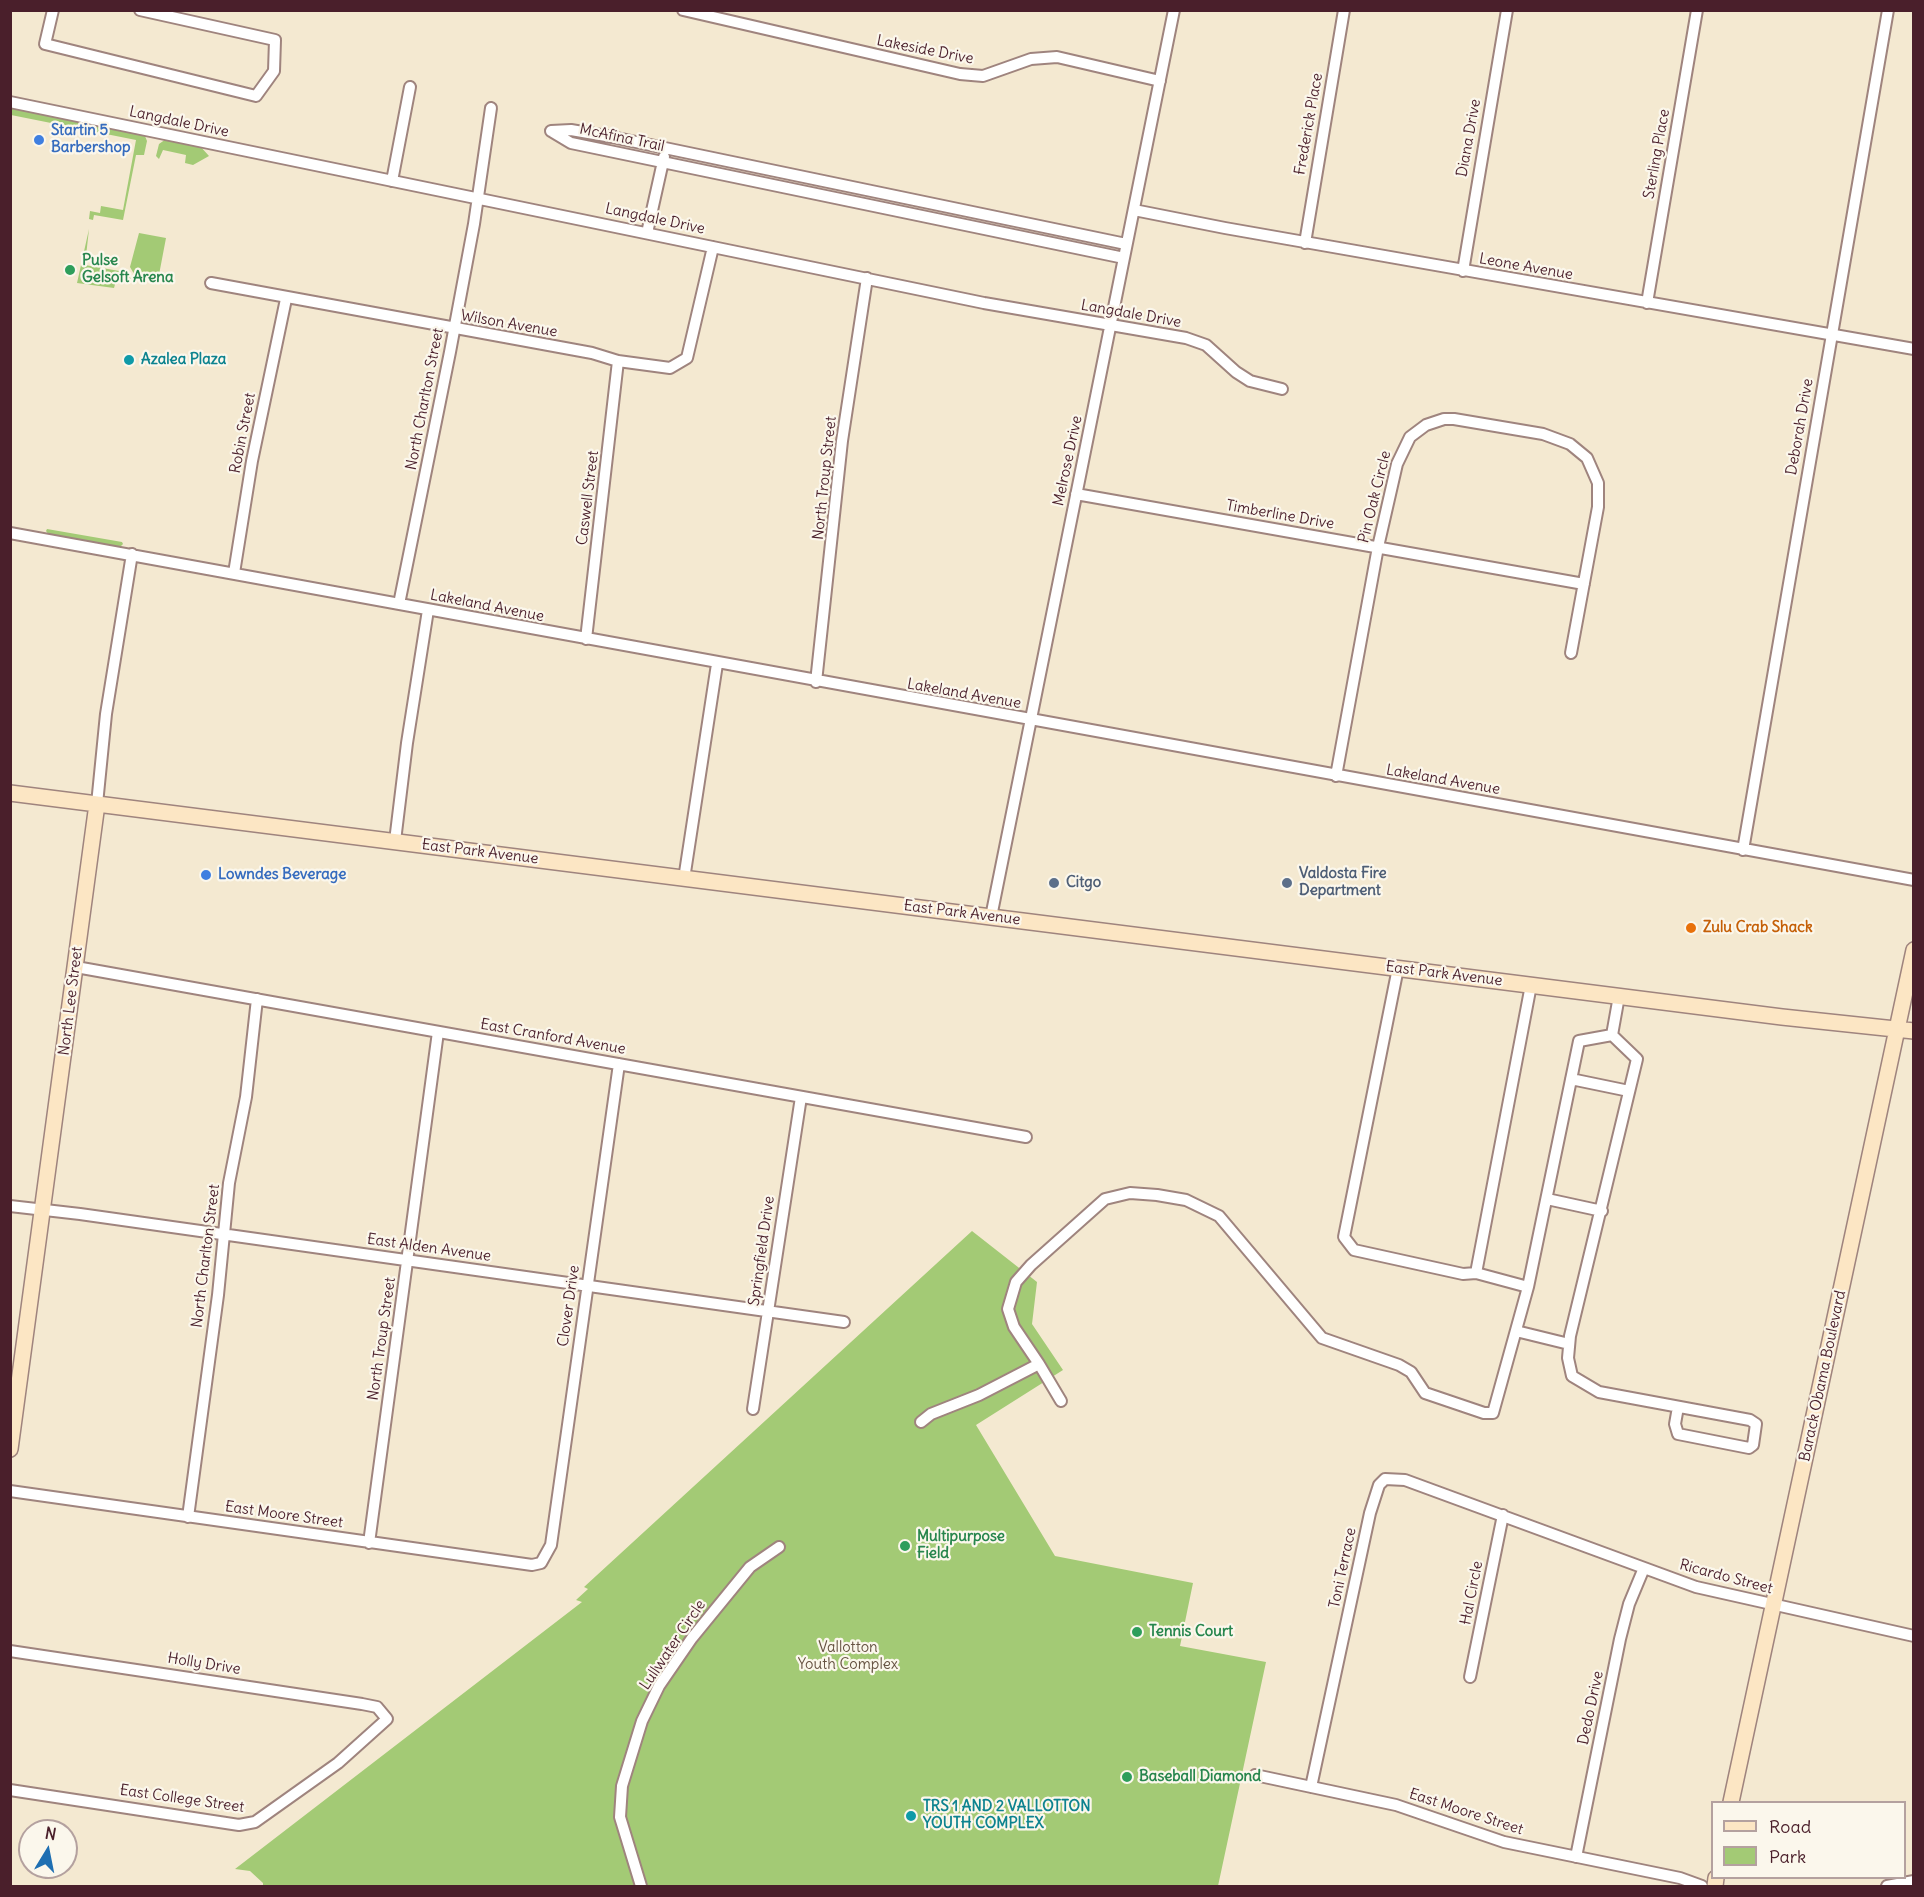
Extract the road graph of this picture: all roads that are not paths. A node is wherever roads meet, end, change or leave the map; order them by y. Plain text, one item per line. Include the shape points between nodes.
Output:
1 (53, 10) edge
2 (140, 10) edge
3 (683, 10) edge
4 (1174, 10) edge
5 (1344, 10) edge
6 (1507, 10) edge
7 (1697, 10) edge
8 (1888, 10) edge
9 (1160, 81) junction
10 (410, 87) dead end
11 (10, 102) edge
12 (491, 108) dead end
13 (612, 137) junction
14 (666, 149) junction
15 (609, 151) junction
16 (710, 158) junction
17 (663, 163) junction
18 (707, 172) junction
19 (392, 181) junction
20 (824, 181) junction
21 (882, 193) junction
22 (822, 195) junction
23 (476, 198) junction
24 (940, 205) junction
25 (879, 207) junction
26 (1134, 210) junction
27 (998, 217) junction
28 (937, 220) junction
29 (1055, 229) junction
30 (995, 231) junction
31 (647, 233) junction
32 (1053, 243) junction
33 (1305, 243) junction
34 (1126, 244) junction
35 (713, 247) junction
36 (1124, 258) junction
37 (1463, 271) junction
38 (867, 279) junction
39 (211, 283) dead end
40 (286, 299) junction
41 (1647, 303) junction
42 (1111, 324) junction
43 (454, 329) junction
44 (1833, 335) junction
45 (1914, 349) edge
46 (618, 360) junction
47 (1282, 388) dead end
48 (1076, 494) junction
49 (10, 533) edge
50 (1378, 547) junction
51 (132, 554) junction
52 (234, 573) junction
53 (1584, 584) junction
54 (399, 604) junction
55 (428, 610) junction
56 (586, 639) junction
57 (1571, 653) dead end
58 (717, 664) junction
59 (816, 682) junction
60 (1030, 720) junction
61 (1336, 776) junction
62 (10, 793) edge
63 (97, 804) junction
64 (395, 842) junction
65 (1743, 850) junction
66 (684, 879) junction
67 (1914, 880) edge
68 (991, 917) junction
69 (1914, 950) edge
70 (76, 967) junction
71 (1398, 968) junction
72 (1531, 985) junction
73 (1619, 996) junction
74 (257, 999) junction
75 (1906, 1030) edge
76 (438, 1032) junction
77 (1612, 1035) junction
78 (619, 1064) junction
79 (1571, 1079) junction
80 (1629, 1091) junction
81 (801, 1097) junction
82 (1026, 1137) dead end
83 (1547, 1199) junction
84 (10, 1206) edge
85 (43, 1211) junction
86 (1602, 1211) junction
87 (223, 1235) junction
88 (407, 1260) junction
89 (1476, 1273) junction
90 (587, 1286) junction
91 (1528, 1287) junction
92 (768, 1311) junction
93 (844, 1322) dead end
94 (1516, 1331) junction
95 (1569, 1344) junction
96 (1039, 1364) junction
97 (1061, 1401) dead end
98 (1678, 1407) junction
99 (753, 1409) dead end
100 (921, 1422) dead end
101 (10, 1449) edge
102 (10, 1491) edge
103 (1503, 1515) junction
104 (188, 1517) junction
105 (369, 1543) junction
106 (779, 1547) dead end
107 (549, 1553) joint
108 (1644, 1568) junction
109 (1774, 1605) junction
110 (1914, 1636) edge
111 (10, 1651) edge
112 (1470, 1677) dead end
113 (387, 1719) joint
114 (1255, 1775) dead end
115 (1311, 1787) junction
116 (10, 1790) edge
117 (1731, 1801) edge
118 (1576, 1857) junction
119 (1914, 1881) edge
120 (641, 1887) edge
121 (1702, 1887) edge
122 (1887, 1887) edge

1 - 2 street via 45,44 256,96 274,71 275,40
3 - 9 street, Lakeside Drive via 960,74 984,76 1031,59 1057,57
4 - 9 street, Melrose Drive
5 - 33 street, Frederick Place
6 - 37 street, Diana Drive
7 - 41 street, Sterling Place
8 - 44 street, Deborah Drive
9 - 26 street, Melrose Drive
10 - 19 street
11 - 19 street, Langdale Drive
12 - 23 street, North Charlton Street
13 - 14 street, McAfina Trail
13 - 15 street
13 - 15 street, McAfina Trail via 551,131 571,143
14 - 16 street, McAfina Trail
14 - 17 street
15 - 17 street, McAfina Trail
16 - 18 street
16 - 20 street, McAfina Trail
17 - 18 street, McAfina Trail
17 - 31 street
18 - 22 street, McAfina Trail
19 - 23 street, Langdale Drive
20 - 21 street, McAfina Trail
20 - 22 street
21 - 24 street, McAfina Trail
21 - 25 street
22 - 25 street, McAfina Trail
23 - 31 street, Langdale Drive
23 - 43 street, North Charlton Street
24 - 27 street, McAfina Trail
24 - 28 street
25 - 28 street, McAfina Trail
26 - 33 street, Leone Avenue
26 - 34 street, Melrose Drive
27 - 29 street, McAfina Trail
27 - 30 street
28 - 30 street, McAfina Trail
29 - 32 street
29 - 34 street, McAfina Trail
30 - 32 street, McAfina Trail
31 - 35 street, Langdale Drive
32 - 36 street, McAfina Trail
33 - 37 street, Leone Avenue
34 - 36 street, Melrose Drive
35 - 38 street, Langdale Drive
35 - 46 street, Wilson Avenue via 687,358 670,368
36 - 42 street, Melrose Drive
37 - 41 street, Leone Avenue
38 - 42 street, Langdale Drive
38 - 59 street, North Troup Street via 843,441
39 - 40 street, Wilson Avenue
40 - 43 street, Wilson Avenue
40 - 52 street, Robin Street via 252,461
41 - 44 street, Leone Avenue
42 - 47 street, Langdale Drive via 1196,341 1215,351 1243,376
42 - 48 street, Melrose Drive
43 - 46 street, Wilson Avenue
43 - 54 street, North Charlton Street
44 - 45 street, Leone Avenue
44 - 65 street, Deborah Drive
46 - 56 street, Caswell Street
48 - 50 street, Timberline Drive
48 - 60 street, Melrose Drive
49 - 51 street, Lakeland Avenue
50 - 53 street, Timberline Drive
50 - 53 street, Pin Oak Circle via 1400,453 1418,430 1454,419 1543,434 1569,444 1587,458 1598,483 1598,507
50 - 61 street, Pin Oak Circle
51 - 52 street, Lakeland Avenue
51 - 63 street, North Lee Street via 106,714
52 - 54 street, Lakeland Avenue
53 - 57 street, Pin Oak Circle
54 - 55 street, Lakeland Avenue
55 - 56 street, Lakeland Avenue
55 - 64 street
56 - 58 street, Lakeland Avenue
58 - 59 street, Lakeland Avenue
58 - 66 street
59 - 60 street, Lakeland Avenue
60 - 61 street, Lakeland Avenue
60 - 68 street, Melrose Drive
61 - 65 street, Lakeland Avenue
62 - 63 main road, East Park Avenue
63 - 64 main road, East Park Avenue
63 - 70 main road, North Lee Street
64 - 66 main road, East Park Avenue
65 - 67 street, Lakeland Avenue
66 - 68 main road, East Park Avenue
68 - 71 main road, East Park Avenue
69 - 75 main road, Barack Obama Boulevard
70 - 74 street, East Cranford Avenue
70 - 85 main road, North Lee Street
71 - 72 main road, East Park Avenue
71 - 89 street via 1344,1237 1354,1250 1463,1274
72 - 73 main road, East Park Avenue
72 - 89 street
73 - 75 main road, East Park Avenue
73 - 77 street
74 - 76 street, East Cranford Avenue
74 - 87 street, North Charlton Street via 246,1097
75 - 109 main road, Barack Obama Boulevard
76 - 78 street, East Cranford Avenue
76 - 88 street, North Troup Street
77 - 79 street via 1579,1041
77 - 80 street via 1637,1059
78 - 81 street, East Cranford Avenue
78 - 90 street, Clover Drive
79 - 80 street
79 - 83 street
80 - 86 street
81 - 82 street, East Cranford Avenue
81 - 92 street, Springfield Drive
83 - 86 street
83 - 91 street
84 - 85 street, East Alden Avenue
85 - 87 street, East Alden Avenue
85 - 101 main road, North Lee Street
86 - 95 street
87 - 88 street, East Alden Avenue
87 - 104 street, North Charlton Street
88 - 90 street, East Alden Avenue
88 - 105 street, North Troup Street
89 - 91 street
90 - 92 street, East Alden Avenue
90 - 107 street, Clover Drive
91 - 94 street
92 - 93 street, East Alden Avenue
92 - 99 street, Springfield Drive
94 - 95 street
94 - 96 street via 1493,1413 1425,1393 1411,1372 1399,1365 1322,1338 1219,1216 1186,1200 1130,1193 1105,1199 1016,1282 1008,1310 1014,1327
95 - 98 street via 1572,1376 1599,1392
96 - 97 street
96 - 100 street
98 - 98 street via 1750,1420 1756,1424 1753,1445 1749,1448 1678,1434
102 - 104 street, East Moore Street
103 - 108 street, Ricardo Street
103 - 112 street, Hal Circle
103 - 115 street, Toni Terrace via 1405,1480 1385,1479 1379,1485
104 - 105 street, East Moore Street
105 - 107 street, East Moore Street via 532,1565 541,1563
106 - 120 street, Lullwater Circle via 750,1567 692,1638 659,1686 642,1721 622,1786 620,1817
108 - 109 street, Ricardo Street via 1696,1587
108 - 118 street, Dedo Drive via 1620,1639
109 - 110 street, Ricardo Street
109 - 117 main road, Barack Obama Boulevard
111 - 113 street, Holly Drive via 362,1704 378,1707
113 - 116 street, East College Street via 338,1763 255,1822 239,1825
114 - 115 street, East Moore Street
115 - 118 street, East Moore Street via 1396,1805 1484,1837
118 - 121 street, East Moore Street via 1680,1878
119 - 122 street

